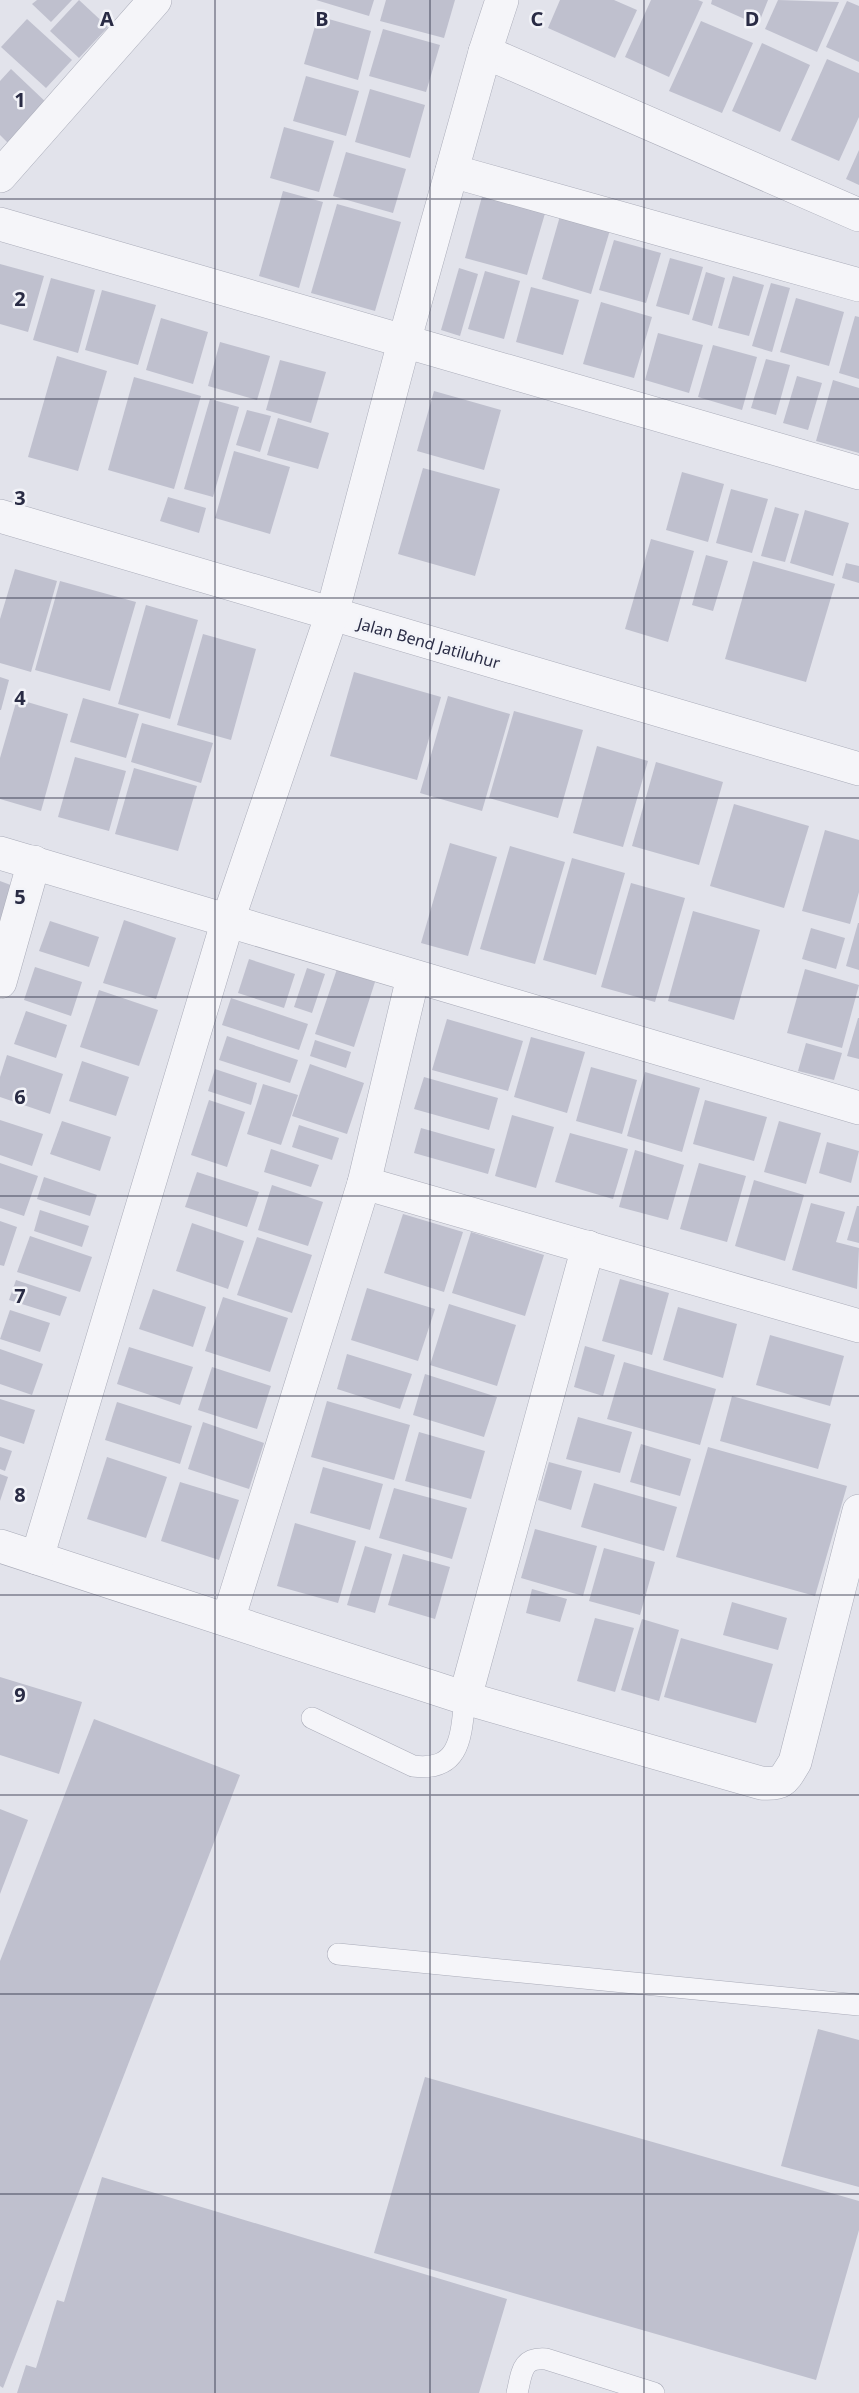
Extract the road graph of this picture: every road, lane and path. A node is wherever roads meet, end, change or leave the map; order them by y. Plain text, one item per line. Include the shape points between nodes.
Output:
1 (155, 0) edge
2 (502, 0) edge
3 (485, 52) junction
4 (452, 171) junction
5 (0, 176) edge
6 (859, 215) edge
7 (0, 224) edge
8 (859, 285) edge
9 (404, 342) junction
10 (859, 473) edge
11 (0, 516) edge
12 (332, 614) junction
13 (859, 769) edge
14 (0, 853) edge
15 (34, 862) junction
16 (228, 920) junction
17 (413, 977) junction
18 (0, 982) edge
19 (859, 1108) edge
20 (364, 1183) junction
21 (588, 1247) junction
22 (859, 1326) edge
23 (859, 1511) edge
24 (0, 1546) edge
25 (37, 1558) junction
26 (228, 1620) junction
27 (465, 1698) junction
28 (312, 1718) dead end
29 (338, 1954) dead end
30 (859, 2005) edge
31 (517, 2393) edge
32 (654, 2393) edge

1 - 5 street
2 - 3 street
3 - 4 street
3 - 6 street
4 - 8 street
4 - 9 street
7 - 9 street
9 - 10 street
9 - 12 street
11 - 12 street, Jalan Bend Jatiluhur
12 - 13 street, Jalan Bend Jatiluhur
12 - 16 street
14 - 15 street
15 - 16 street
15 - 18 street
16 - 17 street
16 - 25 street
17 - 19 street
17 - 20 street
20 - 21 street
20 - 26 street
21 - 22 street
21 - 27 street
23 - 27 street via 795,1762 784,1780 773,1785 761,1783
24 - 25 street
25 - 26 street
26 - 27 street
27 - 28 lane via 457,1747 450,1758 428,1768 413,1766
29 - 30 lane
31 - 32 lane via 524,2366 537,2358

